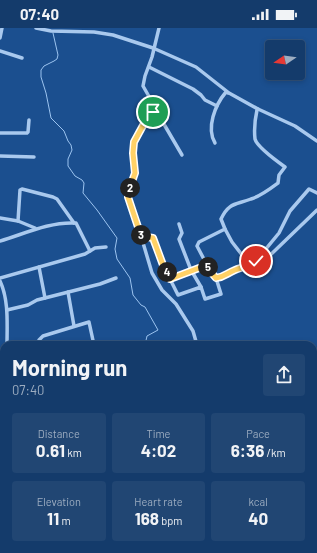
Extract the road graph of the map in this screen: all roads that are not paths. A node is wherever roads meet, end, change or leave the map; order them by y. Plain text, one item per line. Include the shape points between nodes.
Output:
1 (2, 28) edge
2 (36, 28) edge
3 (159, 28) edge
4 (0, 38) edge
5 (153, 48) junction
6 (0, 51) edge
7 (22, 58) dead end
8 (149, 67) junction
9 (229, 93) junction
10 (150, 104) junction
11 (217, 106) junction
12 (258, 109) junction
13 (28, 120) dead end
14 (0, 133) edge
15 (317, 140) edge
16 (215, 143) dead end
17 (182, 155) dead end
18 (0, 156) edge
19 (34, 157) dead end
20 (317, 193) edge
21 (317, 210) edge
22 (0, 218) edge
23 (18, 221) junction
24 (74, 222) junction
25 (178, 224) dead end
26 (35, 228) junction
27 (225, 229) junction
28 (141, 236) junction
29 (0, 241) edge
30 (106, 247) dead end
31 (90, 252) junction
32 (207, 265) junction
33 (39, 267) junction
34 (245, 268) junction
35 (191, 270) junction
36 (116, 278) dead end
37 (216, 278) junction
38 (0, 279) edge
39 (170, 279) junction
40 (201, 287) junction
41 (68, 292) junction
42 (45, 298) junction
43 (7, 310) junction
44 (74, 326) junction
45 (7, 341) edge
46 (38, 341) edge
47 (93, 341) edge
48 (196, 341) edge

1 - 4 street
2 - 5 street via 118,36
3 - 5 street
5 - 8 street
5 - 9 street via 196,67
6 - 7 street
8 - 10 street via 143,86 151,100
8 - 11 street via 193,89 213,106
9 - 11 street via 226,92
9 - 12 street
10 - 17 street via 151,111 158,114
10 - 28 street via 146,120 134,142 135,173 128,193
11 - 16 street via 211,137
12 - 15 street via 295,126
12 - 27 street via 255,140 263,150 285,167 279,175 278,183 257,196 225,210 221,219
13 - 14 street via 27,133
18 - 19 street
20 - 34 street via 308,189 290,211 279,233 256,261
21 - 34 street via 262,263
22 - 23 street
23 - 24 street via 22,189 53,196
23 - 26 street
24 - 26 street
24 - 31 street
25 - 35 street via 182,233 179,239
26 - 29 street
27 - 32 street via 199,242 197,246
27 - 34 street via 246,260
28 - 39 street via 153,238
28 - 48 street via 152,273 162,290 176,304 193,331
30 - 31 street via 97,247
31 - 33 street
32 - 35 street
32 - 37 street
33 - 38 street
33 - 42 street
34 - 37 street
35 - 39 street
35 - 40 street
36 - 41 street
37 - 40 street via 221,294 205,299
38 - 43 street
39 - 40 street via 178,295
41 - 42 street
41 - 44 street
42 - 43 street
43 - 45 street
44 - 46 street via 42,336
44 - 47 street via 89,322

